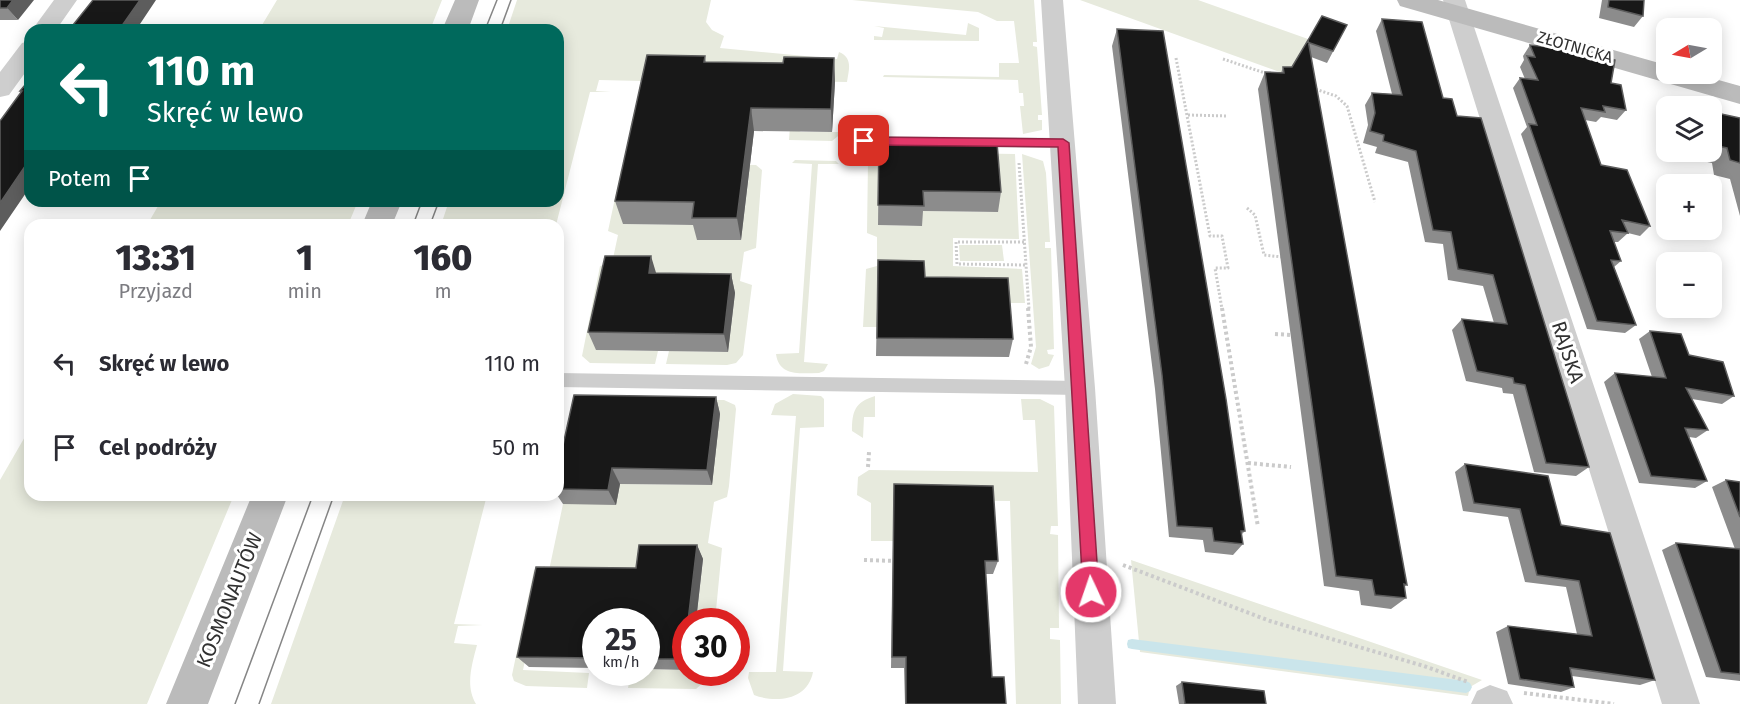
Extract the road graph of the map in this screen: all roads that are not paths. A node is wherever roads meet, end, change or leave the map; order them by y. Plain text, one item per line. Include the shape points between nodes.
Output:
1 (66, 0) edge
2 (467, 0) edge
3 (1052, 0) edge
4 (1409, 0) edge
5 (1456, 7) edge
6 (48, 24) edge
7 (457, 24) edge
8 (24, 57) edge
9 (0, 89) edge
10 (1740, 95) edge
11 (1063, 143) junction
12 (848, 153) dead end
13 (564, 380) edge
14 (1080, 388) junction
15 (268, 501) edge
16 (187, 704) edge
17 (1097, 704) edge
18 (1681, 704) edge

1 - 6 street
2 - 7 street
3 - 11 street
4 - 5 street, ZŁOTNICKA
5 - 10 street, ZŁOTNICKA
5 - 18 street, RAJSKA
8 - 9 street
11 - 12 lane via 864,141
11 - 14 street
13 - 14 lane
14 - 17 street
15 - 16 street, KOSMONAUTÓW

